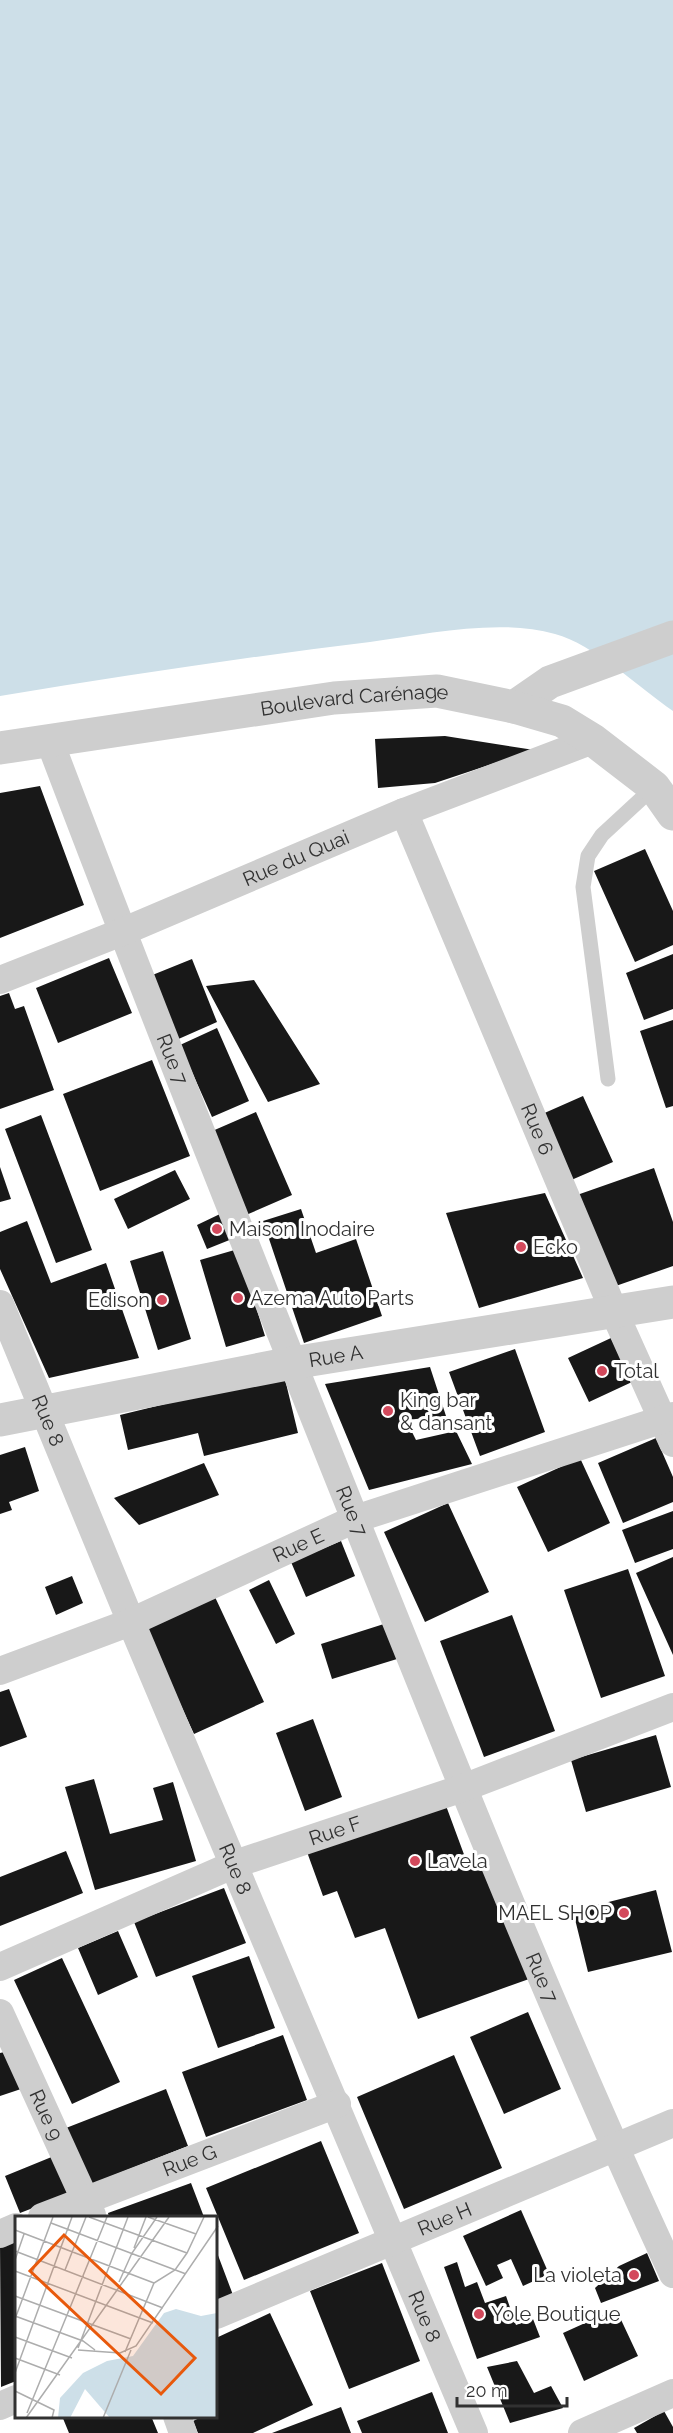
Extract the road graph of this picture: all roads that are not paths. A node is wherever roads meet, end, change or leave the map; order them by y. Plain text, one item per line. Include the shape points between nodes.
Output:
1 (673, 637) edge
2 (514, 707) junction
3 (593, 740) junction
4 (50, 742) junction
5 (0, 748) edge
6 (654, 787) junction
7 (404, 812) junction
8 (673, 814) edge
9 (122, 932) junction
10 (0, 980) edge
11 (608, 1079) dead end
12 (673, 1302) edge
13 (0, 1304) edge
14 (615, 1314) junction
15 (292, 1363) junction
16 (46, 1413) junction
17 (0, 1420) edge
18 (670, 1426) edge
19 (0, 1431) edge
20 (355, 1519) junction
21 (131, 1622) junction
22 (0, 1671) edge
23 (673, 1707) edge
24 (463, 1788) junction
25 (235, 1864) junction
26 (0, 1967) edge
27 (0, 2013) edge
28 (337, 2104) junction
29 (673, 2123) edge
30 (614, 2147) junction
31 (89, 2208) edge
32 (47, 2216) edge
33 (15, 2227) edge
34 (0, 2234) edge
35 (393, 2240) junction
36 (673, 2274) edge
37 (218, 2314) edge
38 (673, 2393) edge
39 (15, 2399) edge
40 (0, 2406) edge
41 (178, 2418) edge
42 (183, 2433) edge
43 (474, 2433) edge
44 (582, 2433) edge

1 - 2 street via 550,682
2 - 3 street, Boulevard Carénage via 562,721
2 - 4 street, Boulevard Carénage via 437,691 346,698
3 - 6 street, Boulevard Carénage
3 - 7 street, Rue du Quai
4 - 5 street, Boulevard Carénage
4 - 9 street, Rue 7
6 - 8 street, Boulevard Carénage
6 - 11 lane via 602,835 588,856 583,887
7 - 9 street, Rue du Quai
7 - 14 street, Rue 6
9 - 10 street, Rue du Quai
9 - 15 street, Rue 7
12 - 14 street, Rue A
13 - 16 street, Rue 8
14 - 15 street, Rue A
14 - 18 street, Rue 6
15 - 16 street, Rue A
15 - 20 street, Rue 7
16 - 17 street, Rue A
16 - 19 street
16 - 21 street, Rue 8
18 - 20 street, Rue E
20 - 21 street, Rue E
20 - 24 street, Rue 7
21 - 22 street, Rue E
21 - 25 street, Rue 8
23 - 24 street, Rue F
24 - 25 street, Rue F
24 - 30 street, Rue 7
25 - 26 street, Rue F
25 - 28 street, Rue 8
27 - 31 street, Rue 9
28 - 31 street, Rue G
28 - 35 street, Rue 8
29 - 30 street, Rue H
30 - 35 street, Rue H
30 - 36 street, Rue 7
31 - 32 street, Rue G
33 - 34 street
35 - 37 street, Rue H
35 - 43 street, Rue 8
38 - 44 street
39 - 40 street
41 - 42 street

